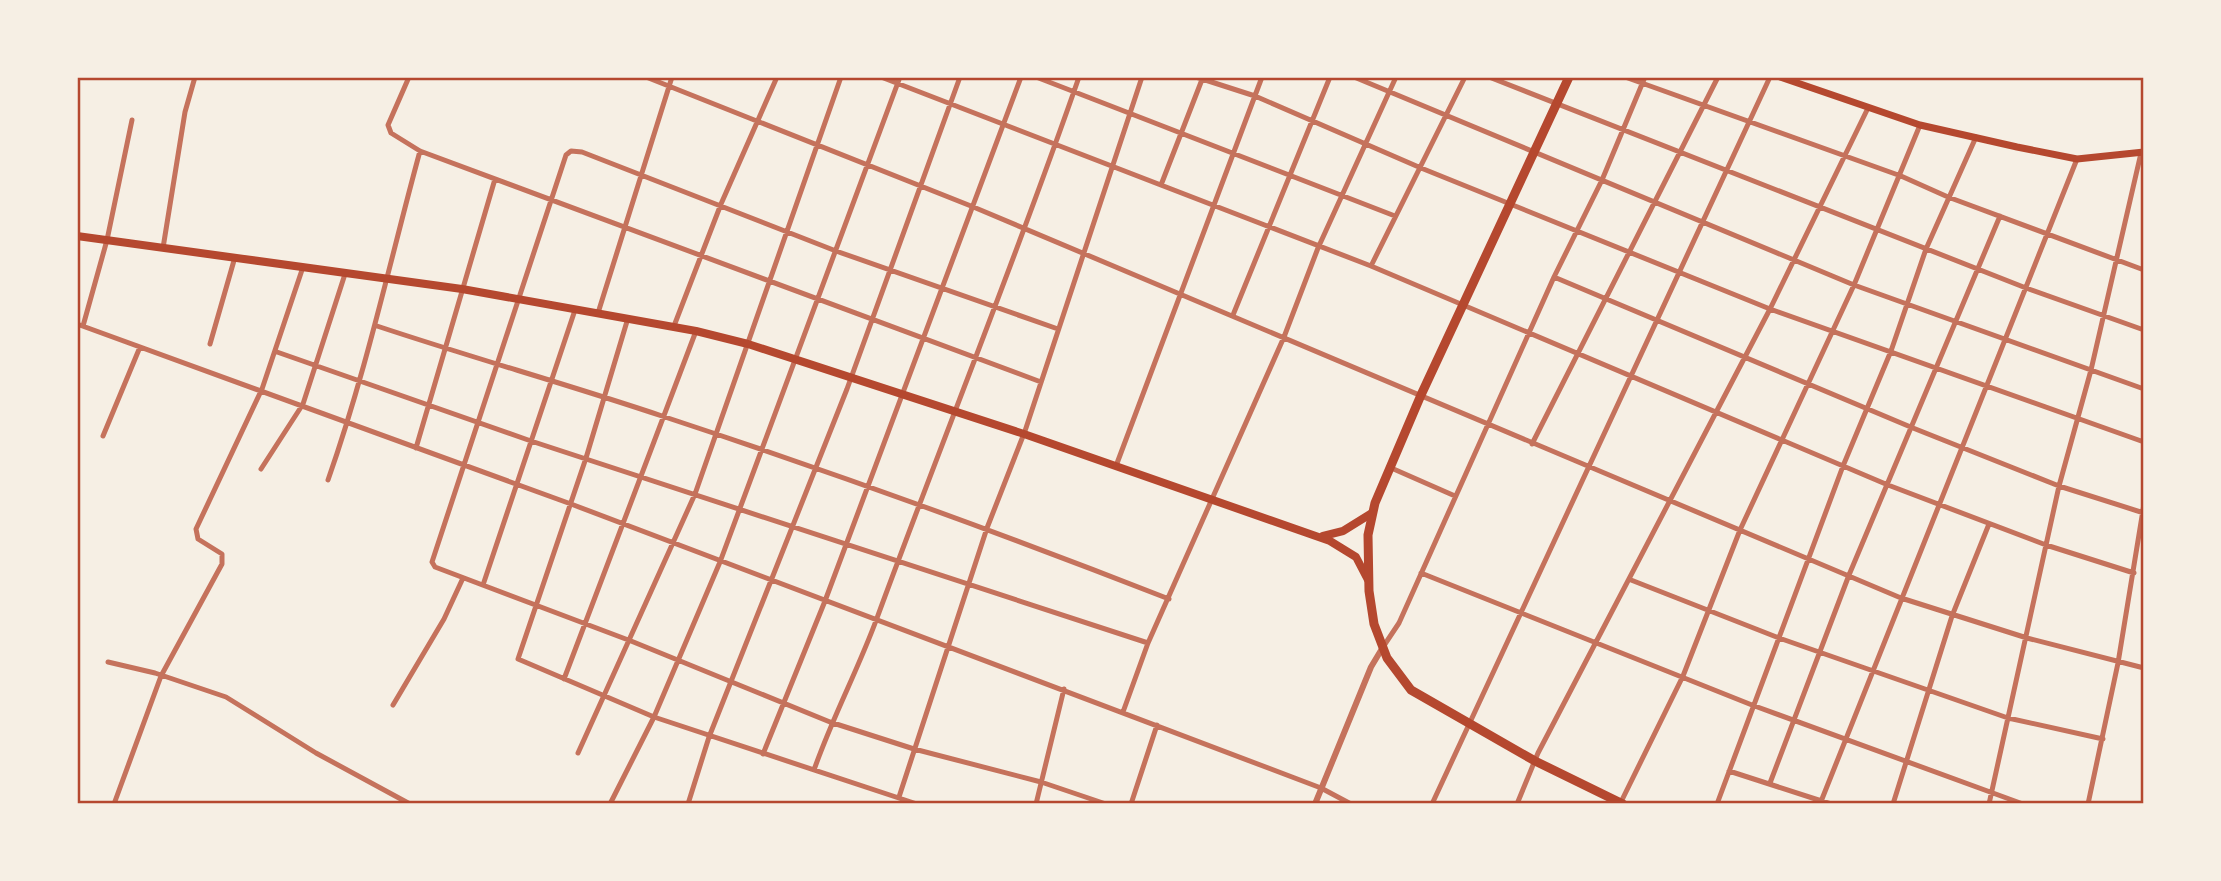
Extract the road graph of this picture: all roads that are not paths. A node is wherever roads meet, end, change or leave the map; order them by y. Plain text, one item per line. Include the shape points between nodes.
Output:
1 (195, 77) edge
2 (408, 77) edge
3 (646, 77) edge
4 (672, 77) edge
5 (777, 77) edge
6 (841, 77) edge
7 (881, 77) edge
8 (960, 77) edge
9 (1021, 77) edge
10 (1036, 77) edge
11 (1079, 77) edge
12 (1142, 77) edge
13 (1262, 77) edge
14 (1330, 77) edge
15 (1354, 77) edge
16 (1396, 77) edge
17 (1465, 77) edge
18 (1489, 77) edge
19 (1569, 77) edge
20 (1625, 77) edge
21 (1645, 77) edge
22 (1718, 77) edge
23 (1770, 77) edge
24 (1780, 77) edge
25 (1200, 78) edge
26 (899, 80) edge
27 (670, 84) junction
28 (1642, 84) junction
29 (1074, 91) junction
30 (1390, 91) junction
31 (1255, 96) junction
32 (1557, 104) junction
33 (950, 105) junction
34 (1704, 106) junction
35 (1868, 108) junction
36 (1131, 112) junction
37 (1448, 116) junction
38 (132, 120) dead end
39 (1313, 121) junction
40 (759, 122) junction
41 (1750, 124) junction
42 (1920, 125) junction
43 (1004, 126) junction
44 (1623, 130) junction
45 (1182, 132) junction
46 (1976, 136) junction
47 (1055, 144) junction
48 (817, 145) junction
49 (1367, 145) junction
50 (420, 151) junction
51 (1233, 152) junction
52 (1534, 152) junction
53 (1682, 152) junction
54 (2142, 153) edge
55 (1844, 157) junction
56 (2077, 159) junction
57 (869, 165) junction
58 (1112, 167) junction
59 (1420, 168) junction
60 (1725, 172) junction
61 (640, 174) junction
62 (1292, 174) junction
63 (1901, 176) junction
64 (495, 179) junction
65 (1602, 180) junction
66 (921, 185) junction
67 (1161, 185) junction
68 (1343, 195) junction
69 (1948, 197) junction
70 (549, 200) junction
71 (1509, 203) junction
72 (1655, 203) junction
73 (721, 204) junction
74 (1214, 205) junction
75 (971, 206) junction
76 (1820, 207) junction
77 (1395, 215) junction
78 (2000, 216) junction
79 (1702, 224) junction
80 (1269, 227) junction
81 (1024, 228) junction
82 (623, 229) junction
83 (1878, 229) junction
84 (1577, 230) junction
85 (786, 231) junction
86 (2048, 235) junction
87 (77, 236) edge
88 (107, 240) junction
89 (163, 248) junction
90 (1318, 248) junction
91 (1926, 249) junction
92 (836, 251) junction
93 (1628, 251) junction
94 (1083, 254) junction
95 (701, 255) junction
96 (235, 257) junction
97 (1794, 261) junction
98 (2117, 261) junction
99 (1371, 266) junction
100 (303, 267) junction
101 (889, 270) junction
102 (1979, 270) junction
103 (2144, 270) edge
104 (1681, 273) junction
105 (345, 274) junction
106 (1554, 276) junction
107 (386, 280) junction
108 (769, 282) junction
109 (1854, 285) junction
110 (2026, 288) junction
111 (463, 289) junction
112 (940, 289) junction
113 (1181, 293) junction
114 (1605, 298) junction
115 (820, 299) junction
116 (520, 300) junction
117 (995, 305) junction
118 (1906, 305) junction
119 (1464, 306) junction
120 (1770, 309) junction
121 (575, 310) junction
122 (598, 313) junction
123 (1233, 315) junction
124 (2103, 315) junction
125 (628, 318) junction
126 (870, 320) junction
127 (1658, 320) junction
128 (1958, 323) junction
129 (80, 325) edge
130 (377, 326) junction
131 (674, 326) junction
132 (1058, 329) junction
133 (1833, 330) junction
134 (2144, 330) edge
135 (696, 331) junction
136 (1529, 334) junction
137 (1284, 337) junction
138 (923, 339) junction
139 (2005, 340) junction
140 (210, 344) dead end
141 (748, 344) junction
142 (140, 347) junction
143 (445, 349) junction
144 (1891, 351) junction
145 (277, 352) junction
146 (1579, 352) junction
147 (1745, 356) junction
148 (795, 359) junction
149 (975, 359) junction
150 (498, 366) junction
151 (316, 368) junction
152 (1938, 369) junction
153 (2091, 370) junction
154 (1633, 375) junction
155 (850, 378) junction
156 (359, 382) junction
157 (551, 382) junction
158 (1041, 382) junction
159 (1808, 383) junction
160 (1985, 387) junction
161 (262, 389) junction
162 (2144, 389) edge
163 (901, 394) junction
164 (1421, 395) junction
165 (604, 400) junction
166 (303, 404) junction
167 (430, 405) junction
168 (1867, 408) junction
169 (1717, 412) junction
170 (956, 413) junction
171 (665, 417) junction
172 (348, 421) junction
173 (2077, 421) junction
174 (479, 423) junction
175 (1489, 425) junction
176 (1913, 428) junction
177 (1024, 434) junction
178 (103, 436) dead end
179 (716, 436) junction
180 (1784, 440) junction
181 (531, 441) junction
182 (2144, 442) edge
183 (1532, 444) junction
184 (416, 448) junction
185 (1964, 448) junction
186 (762, 452) junction
187 (586, 458) junction
188 (462, 465) junction
189 (1116, 466) junction
190 (1843, 466) junction
191 (1390, 467) junction
192 (1588, 467) junction
193 (261, 468) dead end
194 (816, 469) junction
195 (642, 476) junction
196 (328, 480) dead end
197 (517, 485) junction
198 (1888, 485) junction
199 (2059, 486) junction
200 (866, 487) junction
201 (695, 494) junction
202 (1455, 496) junction
203 (1214, 499) junction
204 (1668, 501) junction
205 (571, 504) junction
206 (919, 504) junction
207 (2144, 504) edge
208 (1940, 505) junction
209 (741, 510) junction
210 (2143, 512) edge
211 (1372, 513) junction
212 (1989, 524) junction
213 (622, 525) junction
214 (793, 528) junction
215 (987, 528) junction
216 (1740, 530) junction
217 (1317, 536) junction
218 (844, 543) junction
219 (2046, 545) junction
220 (674, 546) junction
221 (1809, 558) junction
222 (720, 562) junction
223 (896, 562) junction
224 (1421, 573) junction
225 (2134, 573) junction
226 (1849, 575) junction
227 (463, 578) junction
228 (1631, 580) junction
229 (1369, 581) junction
230 (773, 582) junction
231 (483, 585) junction
232 (970, 586) junction
233 (1901, 598) junction
234 (1169, 599) junction
235 (825, 601) junction
236 (536, 607) junction
237 (1707, 611) junction
238 (1523, 612) junction
239 (1952, 616) junction
240 (876, 621) junction
241 (584, 625) junction
242 (1779, 638) junction
243 (2027, 638) junction
244 (631, 641) junction
245 (1598, 642) junction
246 (1148, 643) junction
247 (950, 647) junction
248 (1383, 647) junction
249 (1821, 652) junction
250 (680, 661) junction
251 (108, 662) dead end
252 (2118, 663) junction
253 (2144, 668) edge
254 (1872, 671) junction
255 (161, 676) junction
256 (1683, 676) junction
257 (564, 679) junction
258 (732, 683) junction
259 (1064, 689) junction
260 (1928, 690) junction
261 (603, 696) junction
262 (782, 703) junction
263 (393, 705) dead end
264 (1752, 705) junction
265 (1123, 712) junction
266 (654, 717) junction
267 (2008, 718) junction
268 (1792, 720) junction
269 (830, 722) junction
270 (1157, 725) junction
271 (1470, 725) junction
272 (709, 737) junction
273 (2103, 739) junction
274 (1847, 740) junction
275 (914, 749) junction
276 (578, 754) dead end
277 (762, 754) junction
278 (1535, 761) junction
279 (1906, 763) junction
280 (814, 770) junction
281 (1730, 771) junction
282 (1041, 782) junction
283 (1770, 783) junction
284 (1321, 788) junction
285 (1992, 794) junction
286 (899, 797) junction
287 (1821, 802) edge
288 (114, 804) edge
289 (410, 804) edge
290 (610, 804) edge
291 (688, 804) edge
292 (917, 804) edge
293 (1036, 804) edge
294 (1106, 804) edge
295 (1131, 804) edge
296 (1315, 804) edge
297 (1352, 804) edge
298 (1432, 804) edge
299 (1517, 804) edge
300 (1621, 804) edge
301 (1717, 804) edge
302 (1831, 804) edge
303 (1893, 804) edge
304 (1989, 804) edge
305 (2023, 804) edge
306 (2088, 804) edge

1 - 89 street
2 - 50 street via 388,125 391,133
3 - 27 street
4 - 27 street
5 - 40 street
6 - 48 street
7 - 26 street
8 - 33 street
9 - 43 street
10 - 29 street
11 - 29 street
12 - 36 street
13 - 31 street
14 - 39 street
15 - 30 street
16 - 30 street
17 - 37 street
18 - 32 street
19 - 32 highway
20 - 28 street
21 - 28 street
22 - 34 street
23 - 41 street
24 - 35 main road
25 - 31 street
25 - 45 street
26 - 33 street
26 - 57 street
27 - 40 street
27 - 61 street
28 - 34 street
28 - 44 street
29 - 36 street
29 - 47 street
30 - 37 street
30 - 49 street
31 - 39 street
31 - 51 street
32 - 44 street
32 - 52 highway
33 - 43 street
33 - 66 street
34 - 41 street
34 - 53 street
35 - 42 main road
35 - 55 street
36 - 45 street
36 - 58 street
37 - 52 street
37 - 59 street
38 - 88 street
39 - 49 street
39 - 62 street
40 - 48 street
40 - 73 street
41 - 55 street
41 - 60 street
42 - 46 main road
42 - 63 street
43 - 47 street
43 - 75 street
44 - 53 street
44 - 65 street
45 - 51 street
45 - 67 street
46 - 56 main road
46 - 69 street
47 - 58 street
47 - 81 street
48 - 57 street
48 - 85 street
49 - 59 street
49 - 68 street
50 - 64 street
50 - 107 street
51 - 62 street
51 - 74 street
52 - 65 street
52 - 71 highway
53 - 60 street
53 - 72 street
54 - 56 main road
54 - 98 street
55 - 63 street
55 - 76 street
56 - 86 street
57 - 66 street
57 - 92 street
58 - 67 street
58 - 94 street
59 - 71 street
59 - 77 street
60 - 76 street
60 - 79 street
61 - 70 street via 571,151
61 - 73 street
61 - 82 street
62 - 68 street
62 - 80 street
63 - 69 street
63 - 83 street
64 - 70 street
64 - 111 street
65 - 72 street
65 - 84 street
66 - 75 street
66 - 101 street
67 - 74 street
68 - 77 street
68 - 90 street
69 - 78 street
69 - 91 street
70 - 82 street
70 - 116 street
71 - 84 street
71 - 119 highway
72 - 79 street
72 - 93 street
73 - 85 street
73 - 95 street
74 - 80 street
74 - 113 street
75 - 81 street
75 - 112 street
76 - 83 street
76 - 97 street
77 - 99 street
78 - 86 street
78 - 102 street
79 - 97 street
79 - 104 street
80 - 90 street
80 - 123 street
81 - 94 street
81 - 117 street
82 - 95 street
82 - 122 street
83 - 91 street
83 - 109 street
84 - 93 street
84 - 106 street
85 - 92 street
85 - 108 street
86 - 98 street
86 - 110 street
87 - 88 main road
88 - 89 main road
88 - 129 street
89 - 96 main road
90 - 99 street
90 - 137 street
91 - 102 street
91 - 118 street
92 - 101 street
92 - 115 street
93 - 104 street
93 - 114 street
94 - 113 street
94 - 132 street
95 - 108 street
95 - 131 street
96 - 100 main road
96 - 140 street
97 - 109 street
97 - 120 street
98 - 103 street
98 - 124 street
99 - 119 street
100 - 105 main road
100 - 145 street
101 - 112 street
101 - 126 street
102 - 110 street
102 - 128 street
104 - 120 street
104 - 127 street
105 - 107 main road
105 - 151 street
106 - 114 street
106 - 136 street
107 - 111 main road
107 - 130 street
108 - 115 street
108 - 141 street
109 - 118 street
109 - 133 street
110 - 124 street
110 - 139 street
111 - 116 main road
111 - 143 street
112 - 117 street
112 - 138 street
113 - 123 street
113 - 189 street
114 - 127 street
114 - 146 street
115 - 126 street
115 - 148 street
116 - 121 main road
116 - 150 street
117 - 132 street
117 - 149 street
118 - 128 street
118 - 144 street
119 - 136 street
119 - 164 highway
120 - 133 street
120 - 147 street
121 - 122 main road
121 - 157 street
122 - 125 main road
123 - 137 street
124 - 134 street
124 - 153 street
125 - 131 main road
125 - 165 street
126 - 138 street
126 - 155 street
127 - 147 street
127 - 154 street
128 - 139 street
128 - 152 street
129 - 142 street
130 - 143 street
130 - 156 street
131 - 135 main road
132 - 158 street
133 - 144 street
133 - 159 street
135 - 141 main road
135 - 171 street
136 - 146 street
136 - 175 street
137 - 164 street
137 - 203 street
138 - 149 street
138 - 163 street
139 - 153 street
139 - 160 street
141 - 148 main road
141 - 179 street
142 - 161 street
142 - 178 street
143 - 150 street
143 - 167 street
144 - 152 street
144 - 168 street
145 - 151 street
145 - 161 street
146 - 154 street
146 - 183 street
147 - 159 street
147 - 169 street
148 - 155 main road
148 - 186 street
149 - 158 street
149 - 170 street
150 - 157 street
150 - 174 street
151 - 156 street
151 - 166 street
152 - 160 street
152 - 176 street
153 - 162 street
153 - 173 street
154 - 169 street
154 - 192 street
155 - 163 main road
155 - 194 street
156 - 167 street
156 - 172 street
157 - 165 street
157 - 181 street
158 - 177 street
159 - 168 street
159 - 180 street
160 - 173 street
160 - 185 street
161 - 166 street
161 - 255 street via 196,529 198,539 222,554 222,564
163 - 170 main road
163 - 200 street
164 - 175 street
164 - 191 highway
165 - 171 street
165 - 187 street
166 - 172 street
166 - 193 street
167 - 174 street
167 - 184 street
168 - 176 street
168 - 190 street
169 - 180 street
169 - 204 street
170 - 177 main road
170 - 206 street
171 - 179 street
171 - 195 street
172 - 184 street
172 - 196 street
173 - 182 street
173 - 199 street
174 - 181 street
174 - 188 street
175 - 183 street
175 - 202 street
176 - 185 street
176 - 198 street
177 - 189 main road
177 - 215 street
179 - 186 street
179 - 201 street
180 - 190 street
180 - 216 street
181 - 187 street
181 - 197 street
183 - 192 street
184 - 188 street
185 - 199 street
185 - 208 street
186 - 194 street
186 - 209 street
187 - 195 street
187 - 205 street
188 - 197 street
188 - 227 street via 432,562
189 - 203 main road
190 - 198 street
190 - 221 street
191 - 202 street
191 - 211 highway
192 - 204 street
192 - 238 street
194 - 200 street
194 - 214 street
195 - 201 street
195 - 213 street
197 - 205 street
197 - 231 street
198 - 208 street
198 - 226 street
199 - 210 street
199 - 219 street
200 - 206 street
200 - 218 street
201 - 209 street
201 - 220 street
202 - 224 street
203 - 217 main road
203 - 234 street
204 - 216 street
204 - 228 street
205 - 213 street
205 - 236 street
206 - 215 street
206 - 223 street
207 - 210 street
208 - 212 street
208 - 233 street
209 - 214 street
209 - 222 street
210 - 225 street
211 - 217 main road via 1343,531
211 - 229 highway
212 - 219 street
212 - 239 street
213 - 220 street
213 - 241 street
214 - 218 street
214 - 230 street
215 - 232 street
215 - 234 street
216 - 221 street
216 - 237 street
217 - 229 main road via 1356,557
218 - 223 street
218 - 235 street
219 - 225 street
219 - 243 street
220 - 222 street
220 - 244 street
221 - 226 street
221 - 242 street
222 - 230 street
222 - 250 street
223 - 232 street
223 - 240 street
224 - 238 street
224 - 248 street via 1399,624
225 - 252 street
226 - 233 street
226 - 249 street
227 - 231 street
227 - 263 street
228 - 237 street
228 - 245 street
229 - 248 highway via 1374,624
230 - 235 street
230 - 258 street
231 - 236 street
232 - 246 street
232 - 247 street
233 - 239 street
233 - 254 street
234 - 246 street
235 - 240 street
235 - 262 street
236 - 241 street
236 - 257 street via 517,656 520,662
237 - 242 street
237 - 256 street
238 - 245 street
238 - 271 street
239 - 243 street
239 - 260 street
240 - 247 street
240 - 269 street
241 - 244 street
241 - 257 street
242 - 249 street
242 - 264 street
243 - 252 street
243 - 267 street
244 - 250 street
244 - 261 street
245 - 256 street
245 - 278 street
246 - 265 street
247 - 259 street
247 - 275 street
248 - 271 highway via 1392,669 1411,690
248 - 284 street
249 - 254 street
249 - 268 street
250 - 258 street
250 - 266 street
251 - 255 street
252 - 253 street
252 - 273 street
254 - 260 street
254 - 274 street
255 - 288 street
255 - 289 street via 226,697
256 - 264 street
256 - 300 street
257 - 261 street
258 - 262 street
258 - 272 street
259 - 265 street
259 - 282 street
260 - 267 street
260 - 279 street
261 - 266 street
261 - 276 street
262 - 269 street
262 - 277 street
264 - 268 street
264 - 281 street
265 - 270 street
266 - 272 street
266 - 290 street
267 - 273 street
267 - 285 street
268 - 274 street
268 - 283 street
269 - 275 street
269 - 280 street
270 - 284 street
270 - 295 street
271 - 278 highway
271 - 298 street
272 - 277 street
272 - 291 street
273 - 306 street
274 - 279 street
274 - 287 street
275 - 282 street
275 - 286 street
277 - 280 street
278 - 299 street
278 - 300 highway
279 - 285 street
279 - 303 street
280 - 286 street
281 - 283 street
281 - 301 street
282 - 293 street
282 - 294 street
283 - 287 street
284 - 296 street
284 - 297 street
285 - 304 street
285 - 305 street
286 - 292 street
287 - 302 street

